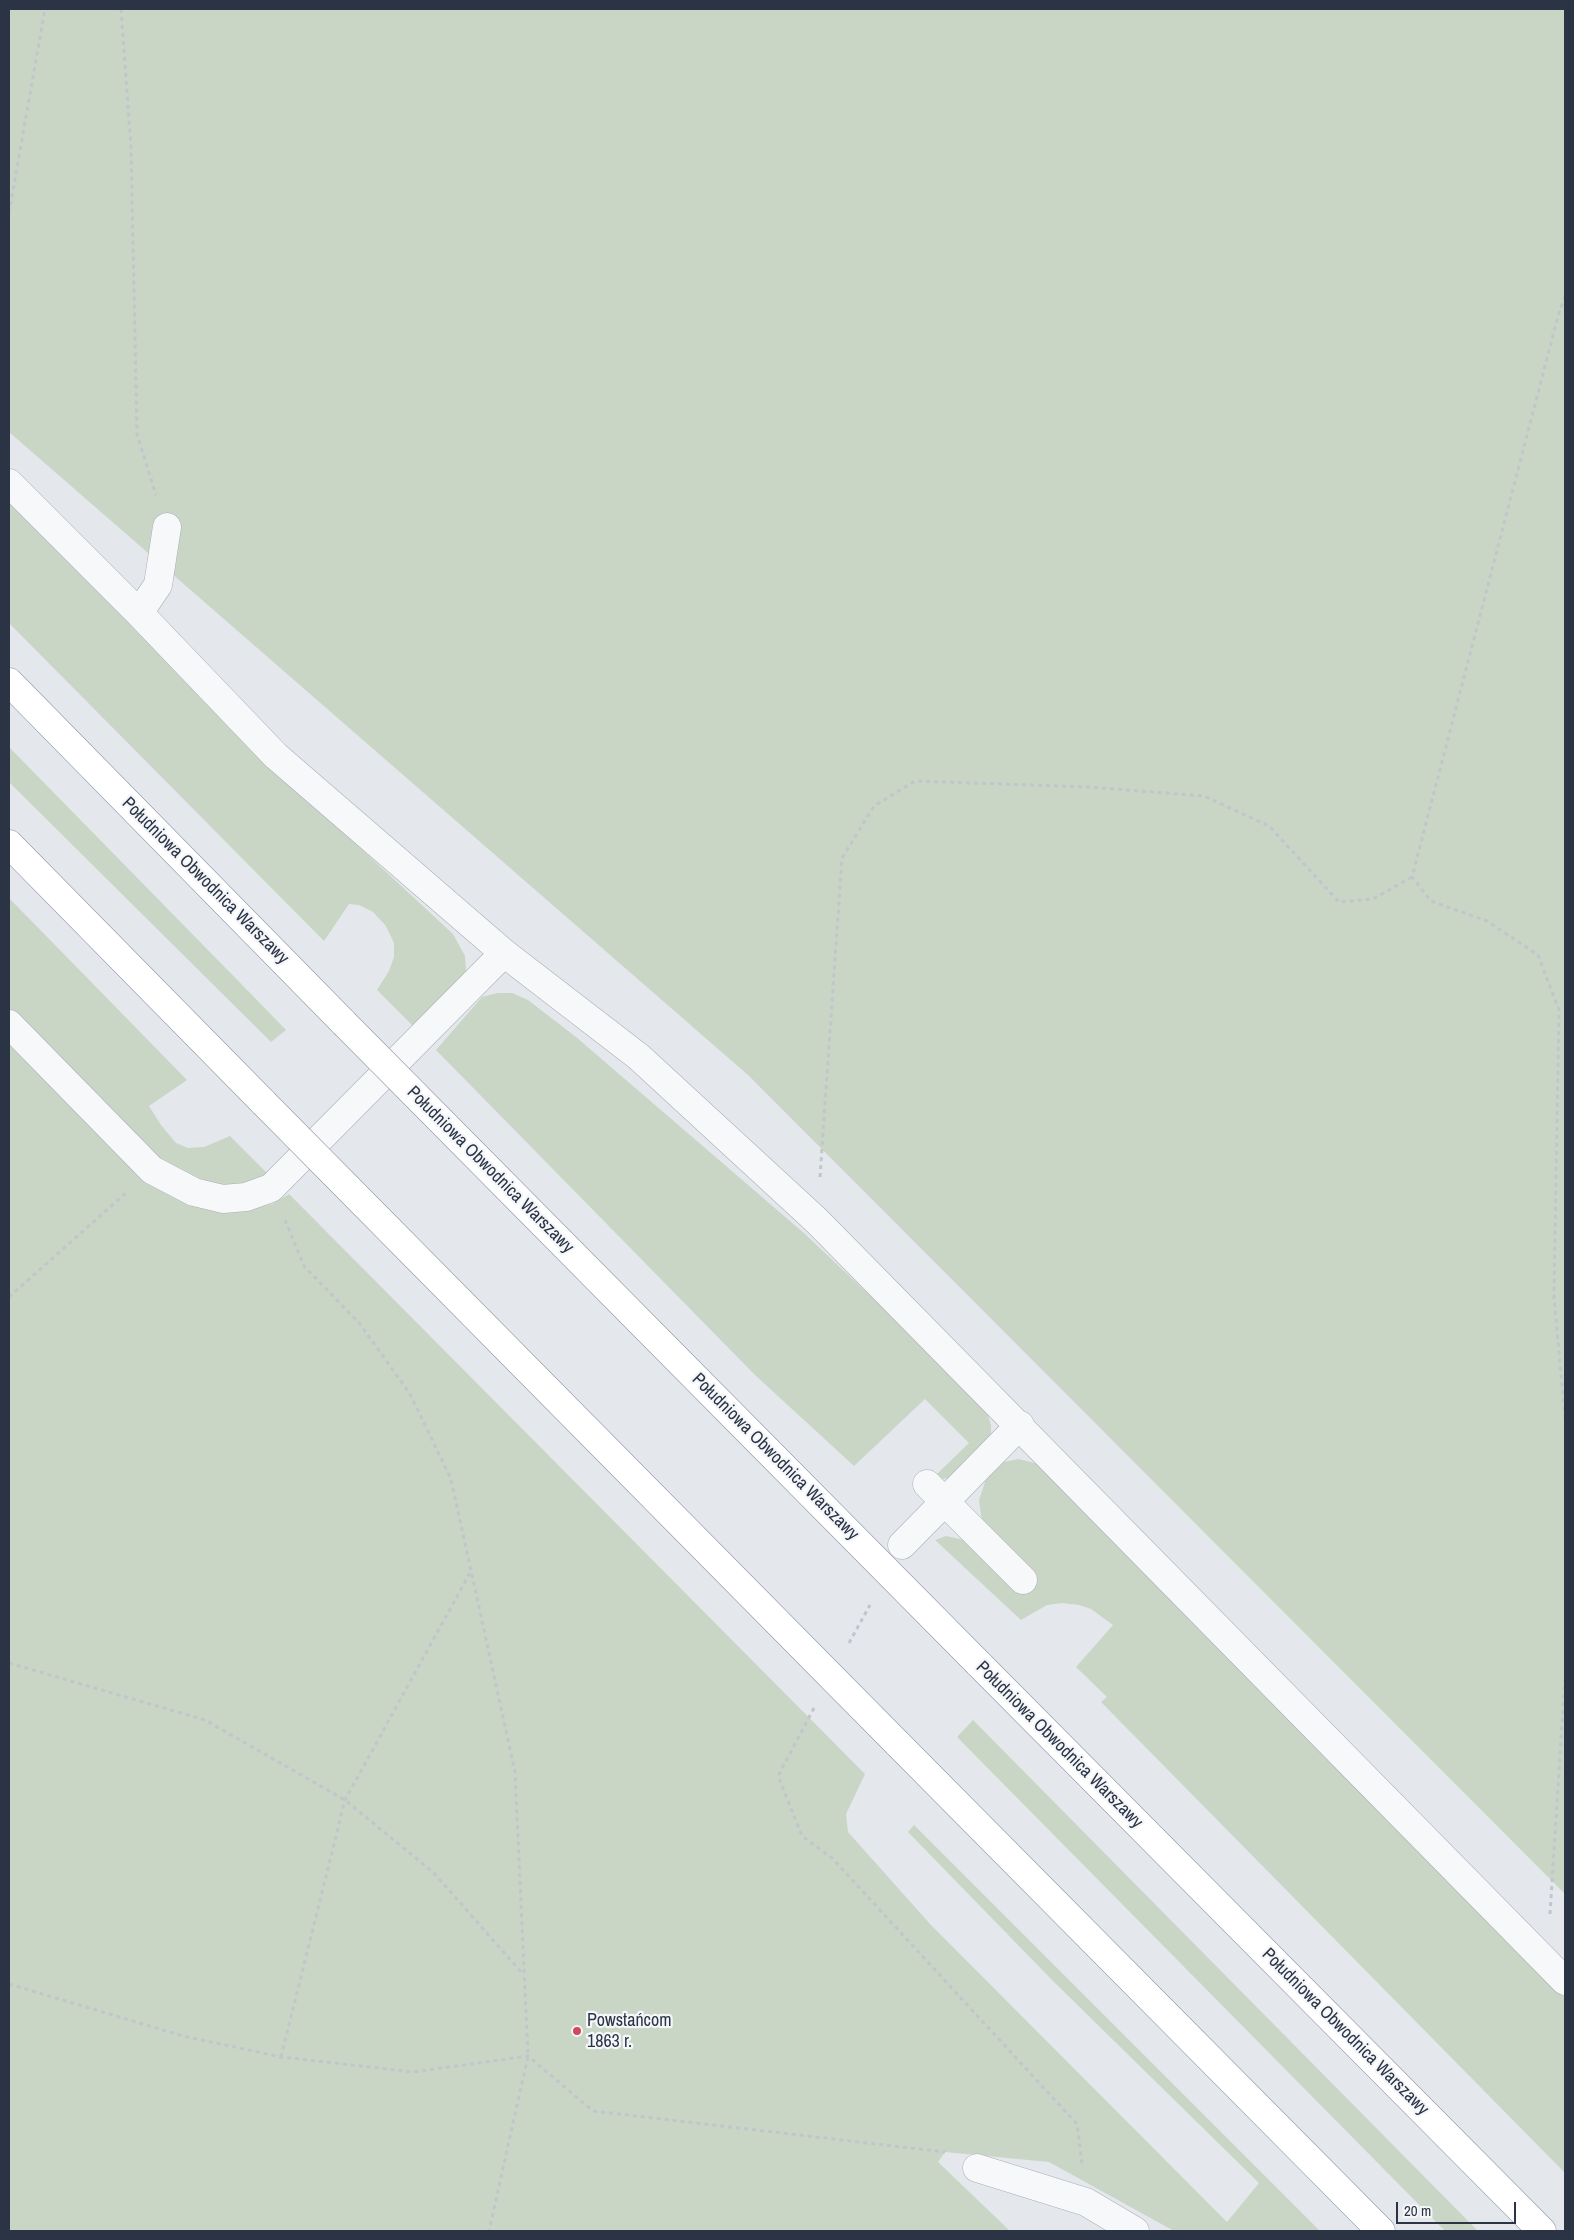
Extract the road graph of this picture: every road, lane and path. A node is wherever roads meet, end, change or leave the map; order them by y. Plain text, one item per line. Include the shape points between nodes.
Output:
1 (45, 9) edge
2 (121, 9) edge
3 (9, 213) edge
4 (1565, 296) edge
5 (9, 483) edge
6 (167, 527) joint
7 (139, 613) junction
8 (9, 682) edge
9 (9, 844) edge
10 (1412, 877) junction
11 (504, 953) junction
12 (9, 1024) edge
13 (152, 1170) junction
14 (271, 1188) junction
15 (817, 1221) junction
16 (9, 1297) edge
17 (1565, 1418) edge
18 (1020, 1425) junction
19 (936, 1493) junction
20 (902, 1545) dead end
21 (471, 1570) junction
22 (1023, 1580) dead end
23 (874, 1596) dead end
24 (847, 1647) dead end
25 (9, 1663) edge
26 (1565, 1678) edge
27 (814, 1707) dead end
28 (345, 1800) junction
29 (1556, 1972) edge
30 (522, 1974) junction
31 (9, 1984) edge
32 (528, 2056) junction
33 (280, 2057) junction
34 (977, 2168) joint
35 (1086, 2202) junction
36 (1536, 2227) edge
37 (489, 2231) edge
38 (1135, 2231) edge
39 (1381, 2231) edge

1 - 3 path
2 - 6 path via 132,147 137,434
4 - 10 path
5 - 7 street
6 - 7 street via 158,585
7 - 11 street via 276,756
8 - 36 highway, Południowa Obwodnica Warszawy, bridge
9 - 39 highway, bridge
10 - 15 path via 1373,899 1339,902 1269,826 1204,796 1089,787 915,781 874,806 842,858
10 - 17 path via 1432,901 1487,921 1538,955 1559,1010 1554,1297
11 - 14 street
11 - 15 street via 639,1057
12 - 13 street
13 - 14 street via 194,1192 223,1199
13 - 16 path
14 - 21 path via 304,1266 360,1324 410,1394 451,1478
15 - 18 street
18 - 19 street
18 - 29 street
19 - 20 street
19 - 22 street
21 - 28 path
21 - 30 path via 515,1772
23 - 24 path
25 - 28 path via 204,1720
26 - 29 path
27 - 35 path via 778,1776 802,1836 832,1858 1077,2124
28 - 30 path via 434,1873
28 - 33 path
30 - 32 path
31 - 33 path via 183,2036
32 - 33 path via 414,2072
32 - 34 path via 593,2112 945,2152
32 - 37 path
34 - 35 street
35 - 38 street

